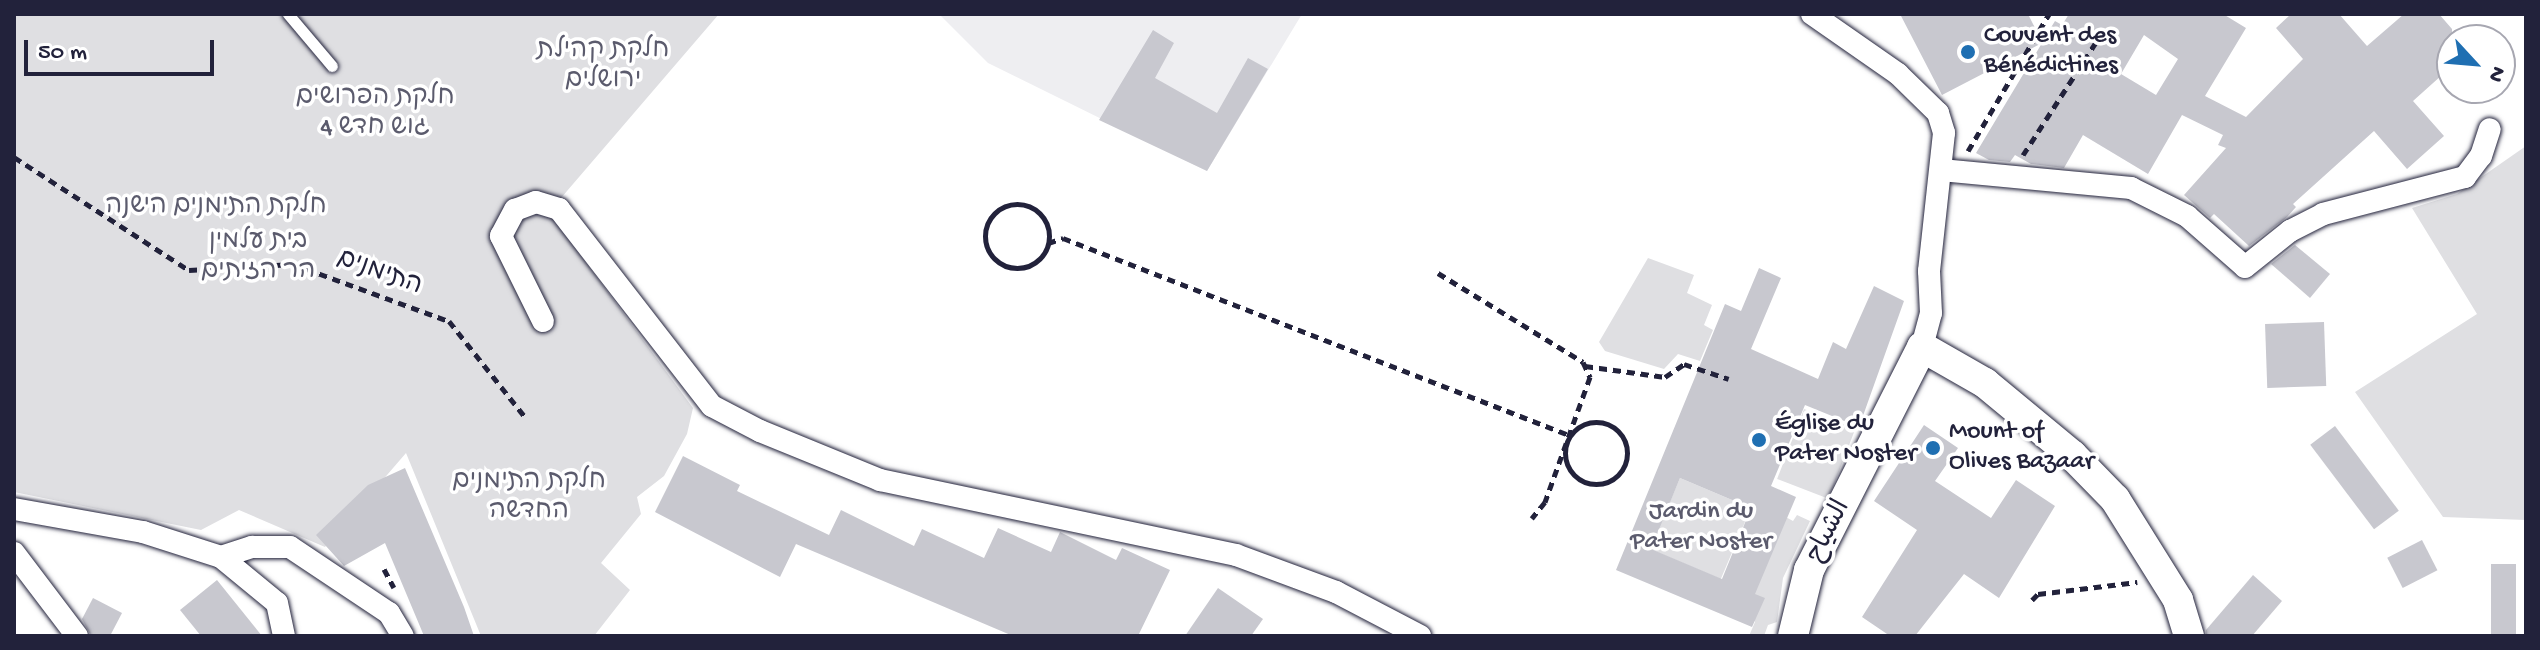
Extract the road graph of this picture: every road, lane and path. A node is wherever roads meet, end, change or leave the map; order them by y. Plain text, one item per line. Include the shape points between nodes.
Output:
1 (288, 14) edge
2 (1812, 14) edge
3 (2049, 14) edge
4 (2096, 42) dead end
5 (332, 66) dead end
6 (2490, 129) dead end
7 (14, 157) edge
8 (1948, 171) junction
9 (2008, 178) junction
10 (1048, 243) junction
11 (1438, 273) dead end
12 (543, 321) dead end
13 (1922, 347) junction
14 (1585, 366) junction
15 (1729, 379) dead end
16 (525, 417) dead end
17 (1569, 435) junction
18 (14, 509) edge
19 (1532, 518) dead end
20 (14, 553) edge
21 (221, 557) junction
22 (2110, 582) dead end
23 (2032, 600) dead end
24 (77, 636) edge
25 (284, 636) edge
26 (403, 636) edge
27 (1420, 636) edge
28 (1793, 636) edge
29 (2189, 636) edge

1 - 5 lane
2 - 8 street via 1898,74 1938,113
3 - 8 path
4 - 9 path
6 - 9 street via 2481,156 2465,177 2323,214 2290,231 2245,267 2187,216 2144,193
7 - 16 path, התימנים via 189,270 293,264 449,321
8 - 9 street
8 - 13 street via 1929,271 1931,313
10 - 10 path via 1035,262 1013,268 990,254 985,233 998,209 1019,203 1045,219
10 - 17 path via 1063,238
11 - 14 path
12 - 27 street via 501,236 515,210 536,202 559,209 712,406 760,431 880,480 1236,555 1336,592
13 - 28 street, الشياح via 1809,570
13 - 29 street via 1985,383 2072,455 2115,499 2178,600
14 - 15 path via 1665,377 1684,364
14 - 17 path via 1589,388
17 - 17 path via 1565,457 1583,481 1608,481 1623,467 1625,445 1614,428 1587,423
17 - 19 path via 1545,502
18 - 21 street via 143,532
20 - 24 street
21 - 25 street via 277,603
21 - 26 street via 252,547 290,547 389,613
22 - 23 path via 2038,594

